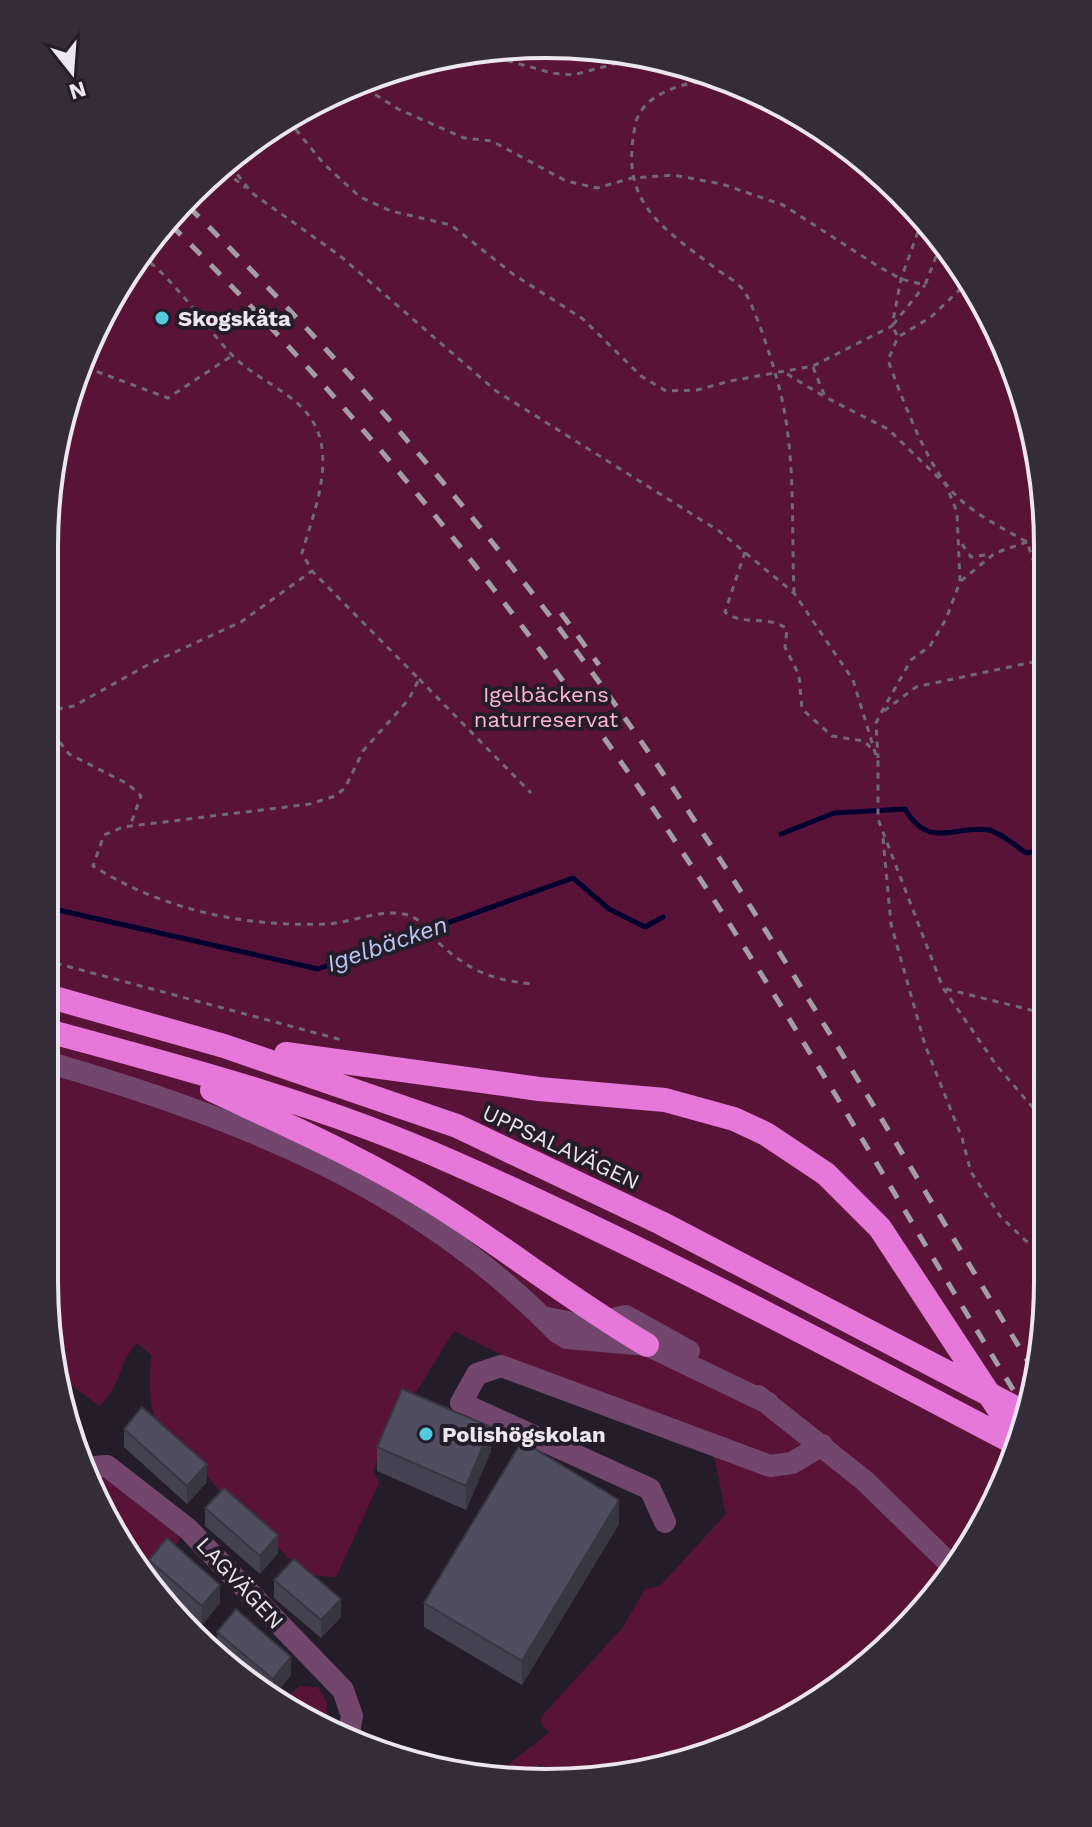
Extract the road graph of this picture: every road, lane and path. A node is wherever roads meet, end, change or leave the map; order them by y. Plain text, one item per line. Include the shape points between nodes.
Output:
1 (505, 60) edge
2 (617, 63) edge
3 (694, 81) edge
4 (370, 91) edge
5 (294, 128) edge
6 (234, 171) edge
7 (229, 175) edge
8 (632, 178) junction
9 (252, 193) junction
10 (918, 231) edge
11 (937, 254) edge
12 (150, 262) edge
13 (901, 279) junction
14 (925, 285) junction
15 (961, 289) edge
16 (892, 326) junction
17 (898, 337) junction
18 (233, 355) junction
19 (813, 366) junction
20 (91, 369) edge
21 (786, 373) junction
22 (776, 375) junction
23 (825, 397) junction
24 (946, 485) junction
25 (961, 541) junction
26 (1027, 542) junction
27 (1034, 546) edge
28 (745, 552) junction
29 (995, 553) junction
30 (1034, 563) edge
31 (312, 571) junction
32 (960, 582) junction
33 (794, 593) junction
34 (1034, 662) edge
35 (419, 679) junction
36 (58, 709) edge
37 (881, 713) junction
38 (58, 740) edge
39 (874, 750) junction
40 (878, 762) junction
41 (531, 793) dead end
42 (130, 826) junction
43 (883, 834) junction
44 (58, 964) edge
45 (533, 984) dead end
46 (943, 988) junction
47 (58, 999) edge
48 (1034, 1011) edge
49 (58, 1034) edge
50 (353, 1043) dead end
51 (224, 1046) junction
52 (133, 1054) junction
53 (58, 1065) edge
54 (1034, 1109) edge
55 (1034, 1243) edge
56 (542, 1316) junction
57 (603, 1319) junction
58 (647, 1345) junction
59 (768, 1403) junction
60 (1017, 1409) edge
61 (1010, 1432) edge
62 (1008, 1438) edge
63 (822, 1445) junction
64 (95, 1467) edge
65 (665, 1522) dead end
66 (946, 1560) edge
67 (350, 1728) edge

1 - 2 path via 573,75
3 - 8 path via 659,94 638,116
4 - 8 path via 464,138 492,141 566,181 597,188
5 - 22 path via 360,197 391,211 451,225 583,319 641,376 666,391
6 - 9 path
7 - 9 path
8 - 13 path via 697,179 783,205
8 - 22 path via 656,223 744,290
9 - 28 path via 339,255 496,391
10 - 13 path
11 - 14 path
12 - 18 path
13 - 14 path
13 - 16 path
14 - 16 path
15 - 17 path via 931,317
16 - 17 path
16 - 19 path
17 - 24 path via 888,360
18 - 20 path via 168,398
18 - 31 path via 305,411 319,433 321,477 302,553
19 - 21 path
19 - 23 path
21 - 22 path
21 - 23 path
22 - 33 path via 792,481
23 - 24 path via 888,429
24 - 25 path
24 - 26 path via 984,518
25 - 29 path via 971,557
25 - 32 path
26 - 27 path
26 - 29 path
26 - 30 path
28 - 33 path
28 - 39 path via 725,612 738,619 775,620 787,629 785,647 799,675 802,709 832,736 864,741
29 - 32 path
31 - 35 path
31 - 36 path via 241,622 74,706
32 - 37 path via 930,646 911,660
33 - 39 path via 853,680
34 - 37 path via 916,687
35 - 41 path
35 - 42 path via 335,796 310,804
37 - 40 path via 876,723
38 - 42 path via 69,754 141,796
39 - 40 path
40 - 43 path via 876,804
42 - 45 path via 104,835 93,866 123,885 198,913 282,924 329,924 402,913 421,920 457,959 492,979
43 - 46 path
43 - 55 path via 891,924 925,1045 971,1172 1009,1224
44 - 50 path
46 - 48 path
46 - 54 path
47 - 51 highway, UPPSALAVÄGEN
49 - 52 highway
51 - 60 highway, UPPSALAVÄGEN, bridge via 457,1126 661,1223
51 - 61 highway via 539,1089 651,1097 734,1119 766,1134 826,1174 880,1228
52 - 57 highway via 327,1142 395,1179
52 - 62 highway via 290,1101 450,1161
53 - 56 street via 181,1102 341,1172 457,1243
56 - 57 street via 570,1325
56 - 58 street via 557,1332 580,1342
57 - 58 highway
57 - 59 street via 635,1319
58 - 59 street
59 - 63 street
63 - 65 street via 792,1463 770,1466 501,1366 477,1374 461,1403 650,1489
63 - 66 street
64 - 67 street, LAGVÄGEN via 107,1466 188,1529 343,1690 352,1716

